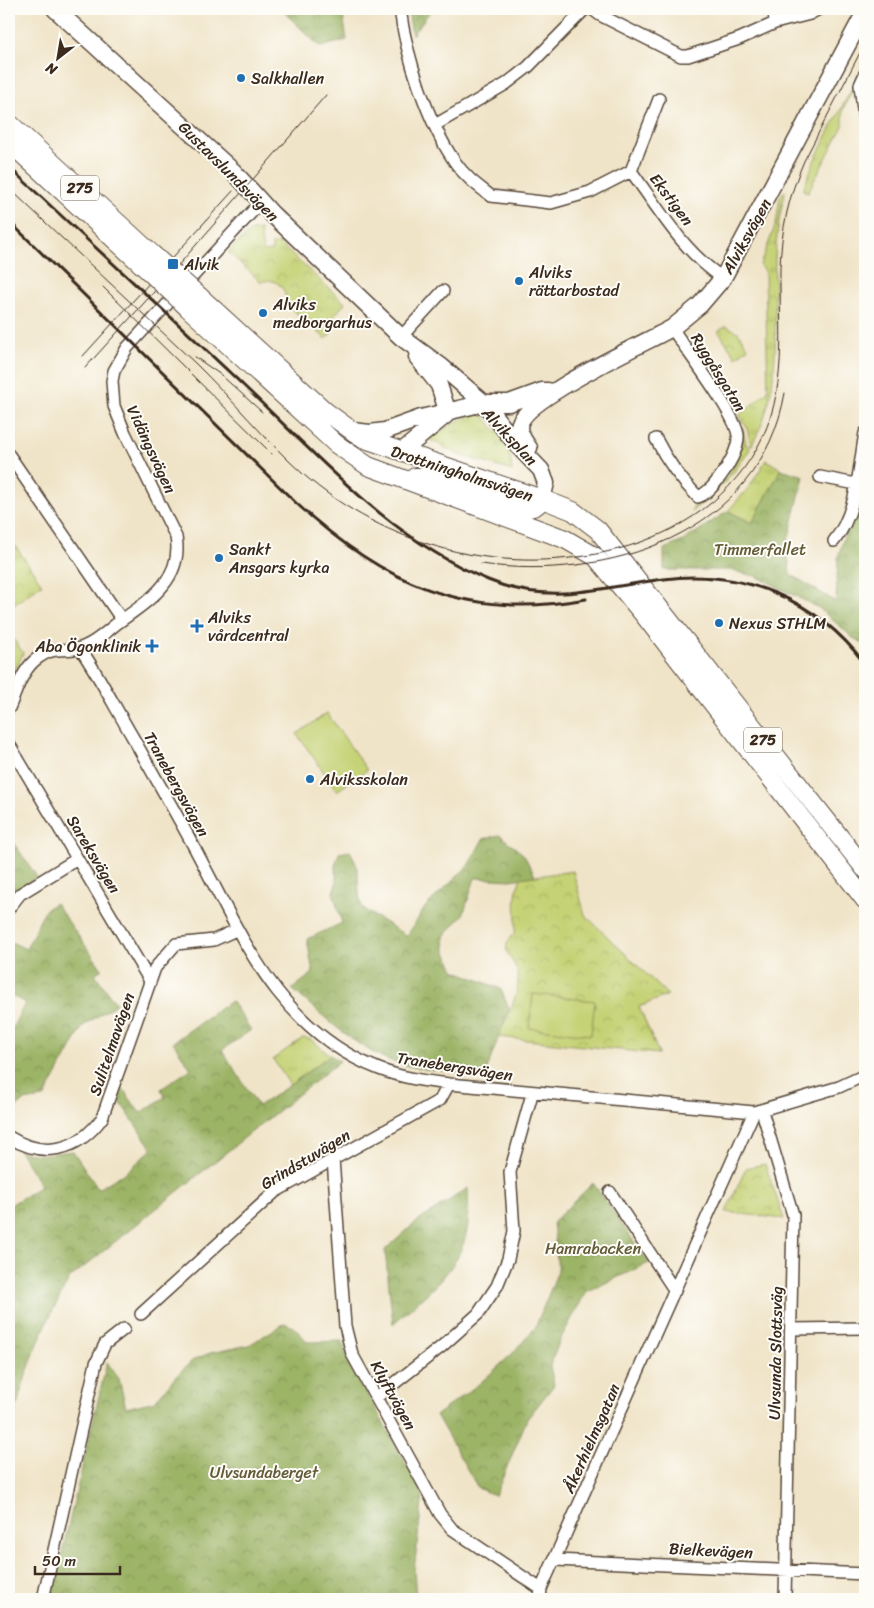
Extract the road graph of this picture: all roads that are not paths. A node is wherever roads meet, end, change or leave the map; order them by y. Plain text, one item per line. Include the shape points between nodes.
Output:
1 (55, 9) edge
2 (400, 9) edge
3 (585, 9) edge
4 (592, 9) edge
5 (774, 9) edge
6 (819, 9) edge
7 (865, 12) edge
8 (774, 23) junction
9 (863, 80) edge
10 (660, 99) dead end
11 (9, 123) edge
12 (435, 125) junction
13 (865, 126) edge
14 (9, 142) edge
15 (631, 171) junction
16 (261, 202) junction
17 (147, 259) junction
18 (723, 278) junction
19 (443, 290) dead end
20 (194, 302) junction
21 (672, 328) junction
22 (404, 340) junction
23 (553, 390) junction
24 (484, 404) junction
25 (448, 413) junction
26 (352, 431) junction
27 (865, 432) edge
28 (656, 439) dead end
29 (401, 452) junction
30 (9, 455) edge
31 (541, 470) junction
32 (820, 477) dead end
33 (405, 480) junction
34 (856, 484) junction
35 (542, 499) junction
36 (834, 541) dead end
37 (122, 620) junction
38 (80, 648) junction
39 (9, 708) edge
40 (9, 744) edge
41 (77, 859) junction
42 (865, 869) edge
43 (864, 899) edge
44 (9, 908) edge
45 (236, 930) junction
46 (150, 981) junction
47 (865, 1076) edge
48 (449, 1084) junction
49 (532, 1094) junction
50 (758, 1112) junction
51 (9, 1137) edge
52 (333, 1159) junction
53 (610, 1192) dead end
54 (675, 1291) junction
55 (141, 1314) dead end
56 (124, 1328) dead end
57 (865, 1328) edge
58 (792, 1329) junction
59 (377, 1397) junction
60 (555, 1560) junction
61 (786, 1570) junction
62 (865, 1574) edge
63 (541, 1594) edge
64 (43, 1599) edge
65 (785, 1599) edge

1 - 16 street, Gustavslundsvägen via 234,172
2 - 12 street via 423,99
3 - 12 street via 528,67 506,84
4 - 8 street via 681,56 740,39
5 - 8 street
6 - 8 street
7 - 18 street, Alviksvägen
9 - 13 street
10 - 15 street, Ekstigen
11 - 17 main road, Drottningholmsvägen / 275
12 - 15 street via 455,162 471,181 492,196 551,202 590,192
14 - 17 main road, Drottningholmsvägen / 275
15 - 18 street, Ekstigen via 680,236 704,263
16 - 22 street, Gustavslundsvägen
16 - 37 street, Vidängsvägen via 127,348 114,371 111,394 119,419 178,547 166,583 160,591
17 - 20 main road, Drottningholmsvägen / 275, bridge
18 - 21 street, Alviksvägen via 700,306
19 - 22 street
20 - 26 main road, Drottningholmsvägen / 275
20 - 33 main road, Drottningholmsvägen / 275 via 336,444 368,466
21 - 23 street, Alviksvägen
21 - 28 street, Ryggåsgatan via 729,413 738,436 726,470 705,494 698,497 672,468
22 - 24 street, Gustavslundsvägen
22 - 25 street, Gustavslundsvägen via 439,385
23 - 24 street, Alviksvägen via 509,403
23 - 31 street, Alviksvägen via 547,399 526,414 519,427
24 - 25 street, Alviksplan
24 - 31 street, Alviksplan
25 - 26 street, Alviksplan via 421,418 385,431
25 - 29 street, Alviksplan
26 - 29 main road, Drottningholmsvägen / 275 via 374,444
27 - 34 street
29 - 33 main road via 400,464
29 - 35 main road, Drottningholmsvägen / 275
30 - 37 street
31 - 35 street, Alviksplan via 546,483
32 - 34 street
33 - 35 main road via 430,478 521,508 530,509
33 - 43 main road, Drottningholmsvägen / 275 via 565,538 596,557
34 - 36 street via 844,529
35 - 42 main road, Drottningholmsvägen / 275 via 573,511 598,530
37 - 38 street, Vidängsvägen
38 - 39 street via 55,648 34,661 24,672
38 - 45 street, Tranebergsvägen via 194,846
40 - 41 street, Sareksvägen
41 - 44 street via 20,894
41 - 46 street, Sareksvägen
45 - 46 street, Sulitelmavägen via 214,940 176,944 163,956
45 - 48 street, Tranebergsvägen via 274,990 310,1026 337,1047 379,1069 408,1078
46 - 51 street, Sulitelmavägen via 102,1118 92,1132 80,1141 50,1149 28,1147
47 - 50 street, Tranebergsvägen
48 - 49 street, Tranebergsvägen
48 - 52 street, Grindstuvägen via 440,1100
49 - 50 street, Tranebergsvägen
49 - 59 street via 510,1172 514,1231 508,1259 497,1286 478,1314 442,1347
50 - 54 street, Åkerhielmsgatan
50 - 58 street, Ulvsunda Slottsväg via 793,1216
52 - 55 street, Grindstuvägen via 275,1192
52 - 59 street, Klyftvägen via 345,1326 352,1354
53 - 54 street
54 - 60 street, Åkerhielmsgatan
56 - 64 street via 105,1344 96,1362
57 - 58 street
58 - 61 street, Ulvsunda Slottsväg
59 - 63 street, Klyftvägen via 440,1514 452,1529
60 - 61 street, Bielkevägen
60 - 63 street, Åkerhielmsgatan
61 - 62 street, Bielkevägen
61 - 65 street, Ulvsunda Slottsväg

